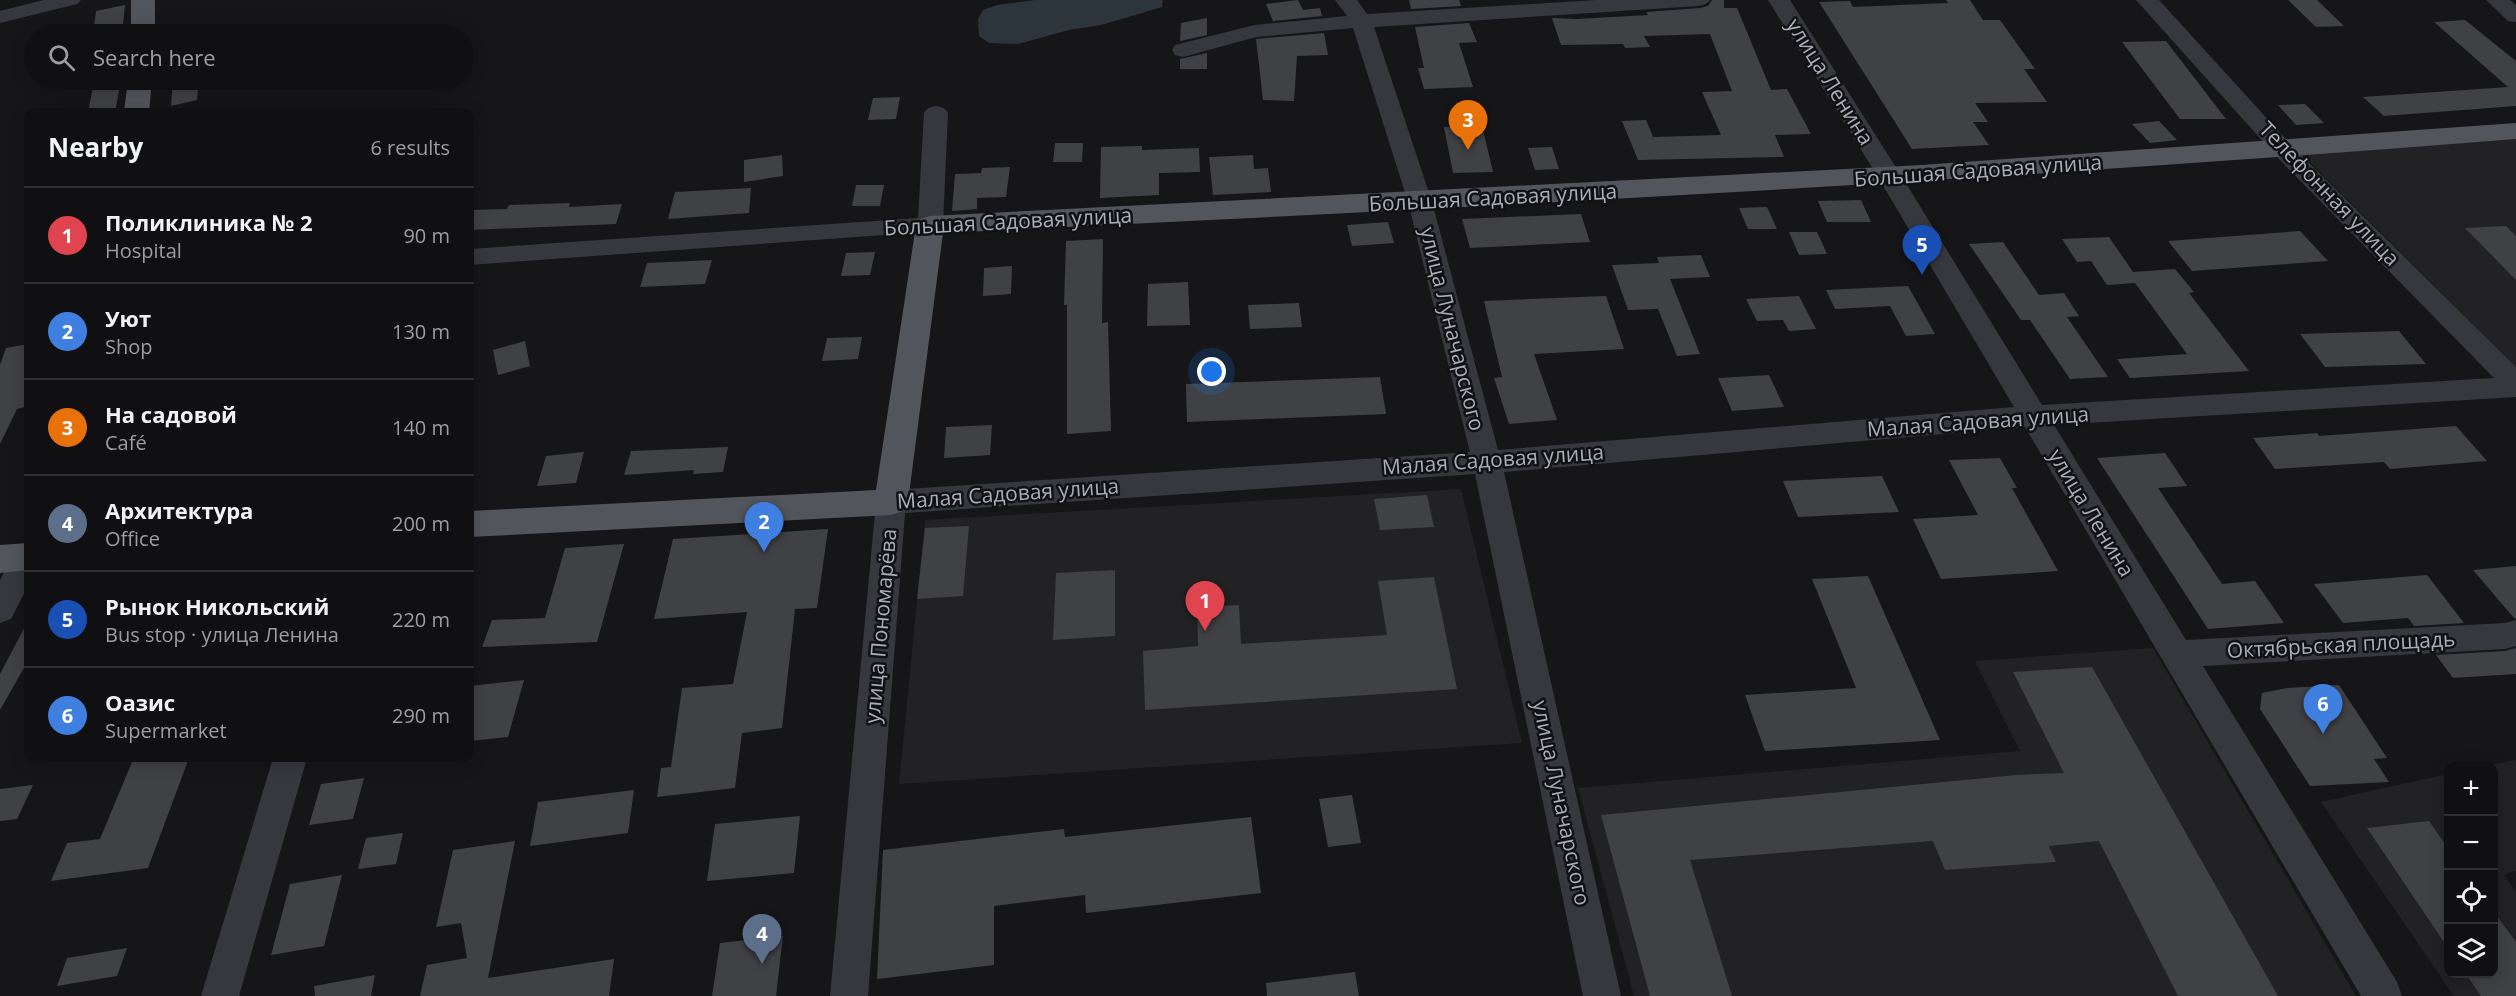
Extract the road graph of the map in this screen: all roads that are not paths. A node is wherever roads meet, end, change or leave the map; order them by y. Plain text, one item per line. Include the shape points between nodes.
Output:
1 (70, 0) edge
2 (143, 0) edge
3 (1699, 0) edge
4 (1779, 0) edge
5 (2147, 0) edge
6 (2497, 0) edge
7 (1354, 10) edge
8 (2516, 16) edge
9 (0, 17) edge
10 (143, 24) edge
11 (1183, 50) dead end
12 (139, 90) edge
13 (137, 108) edge
14 (936, 113) dead end
15 (2516, 131) edge
16 (2284, 151) junction
17 (1890, 177) junction
18 (1420, 202) junction
19 (930, 225) junction
20 (474, 257) edge
21 (2516, 386) edge
22 (2033, 416) junction
23 (1486, 462) junction
24 (891, 502) junction
25 (474, 524) edge
26 (24, 557) edge
27 (0, 559) edge
28 (24, 565) edge
29 (0, 610) edge
30 (2511, 635) edge
31 (2177, 654) junction
32 (289, 762) edge
33 (220, 996) edge
34 (849, 996) edge
35 (1602, 996) edge
36 (2383, 996) edge

1 - 9 street
2 - 10 main road
3 - 7 street
4 - 17 street, улица Ленина
5 - 16 street, Телефонная улица
6 - 8 street
7 - 11 street
7 - 18 street, улица Луначарского
12 - 13 main road
14 - 19 street, улица Пономарёва
15 - 16 main road, Большая Садовая улица
16 - 17 main road, Большая Садовая улица
16 - 21 street, Телефонная улица
17 - 18 main road, Большая Садовая улица
17 - 22 street, улица Ленина
18 - 19 main road, Большая Садовая улица
18 - 23 street, улица Луначарского
19 - 20 street, Большая Садовая улица
19 - 24 main road, улица Пономарёва
21 - 22 street, Малая Садовая улица
22 - 23 street, Малая Садовая улица
22 - 31 street, улица Ленина
23 - 24 street, Малая Садовая улица
23 - 35 street, улица Луначарского
24 - 25 main road, Малая Садовая улица
24 - 34 street, улица Пономарёва
26 - 27 main road
28 - 29 street
30 - 31 street, Октябрьская площадь
31 - 36 street, улица Ленина
32 - 33 street

